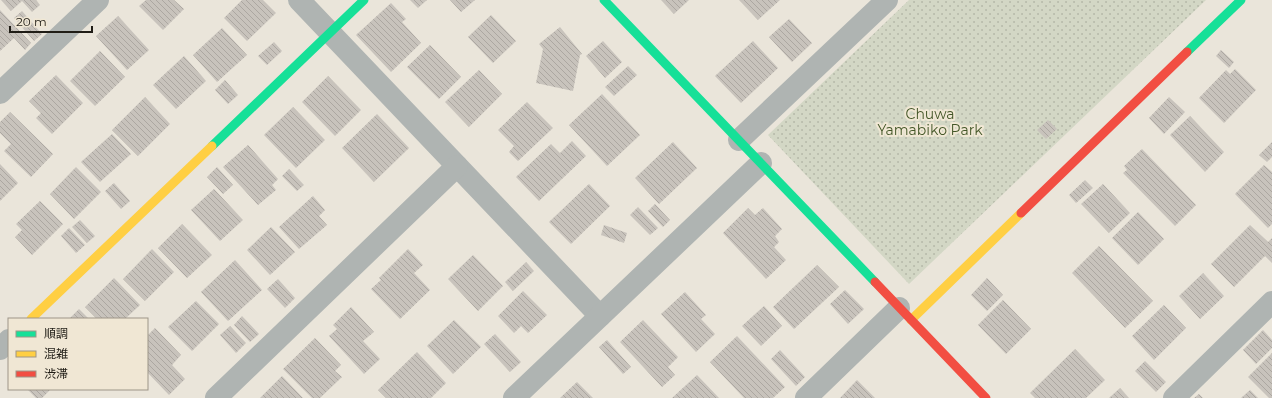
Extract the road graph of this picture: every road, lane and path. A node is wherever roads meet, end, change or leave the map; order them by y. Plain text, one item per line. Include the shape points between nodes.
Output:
1 (98, 0) edge
2 (299, 0) edge
3 (364, 0) edge
4 (604, 0) edge
5 (887, 0) edge
6 (1241, 0) edge
7 (330, 32) junction
8 (0, 93) edge
9 (739, 140) junction
10 (761, 164) junction
11 (458, 166) junction
12 (1272, 302) edge
13 (905, 314) junction
14 (600, 316) junction
15 (32, 318) edge
16 (8, 341) edge
17 (0, 349) edge
18 (216, 398) edge
19 (514, 398) edge
20 (806, 398) edge
21 (986, 398) edge
22 (1174, 398) edge

1 - 8 street
2 - 7 street
3 - 7 street
4 - 9 street
5 - 9 street
6 - 13 street
7 - 11 street
7 - 15 street
9 - 10 street
10 - 13 street
10 - 14 street
11 - 14 street
11 - 18 street
12 - 22 street
13 - 20 street
13 - 21 street
14 - 19 street
16 - 17 street

